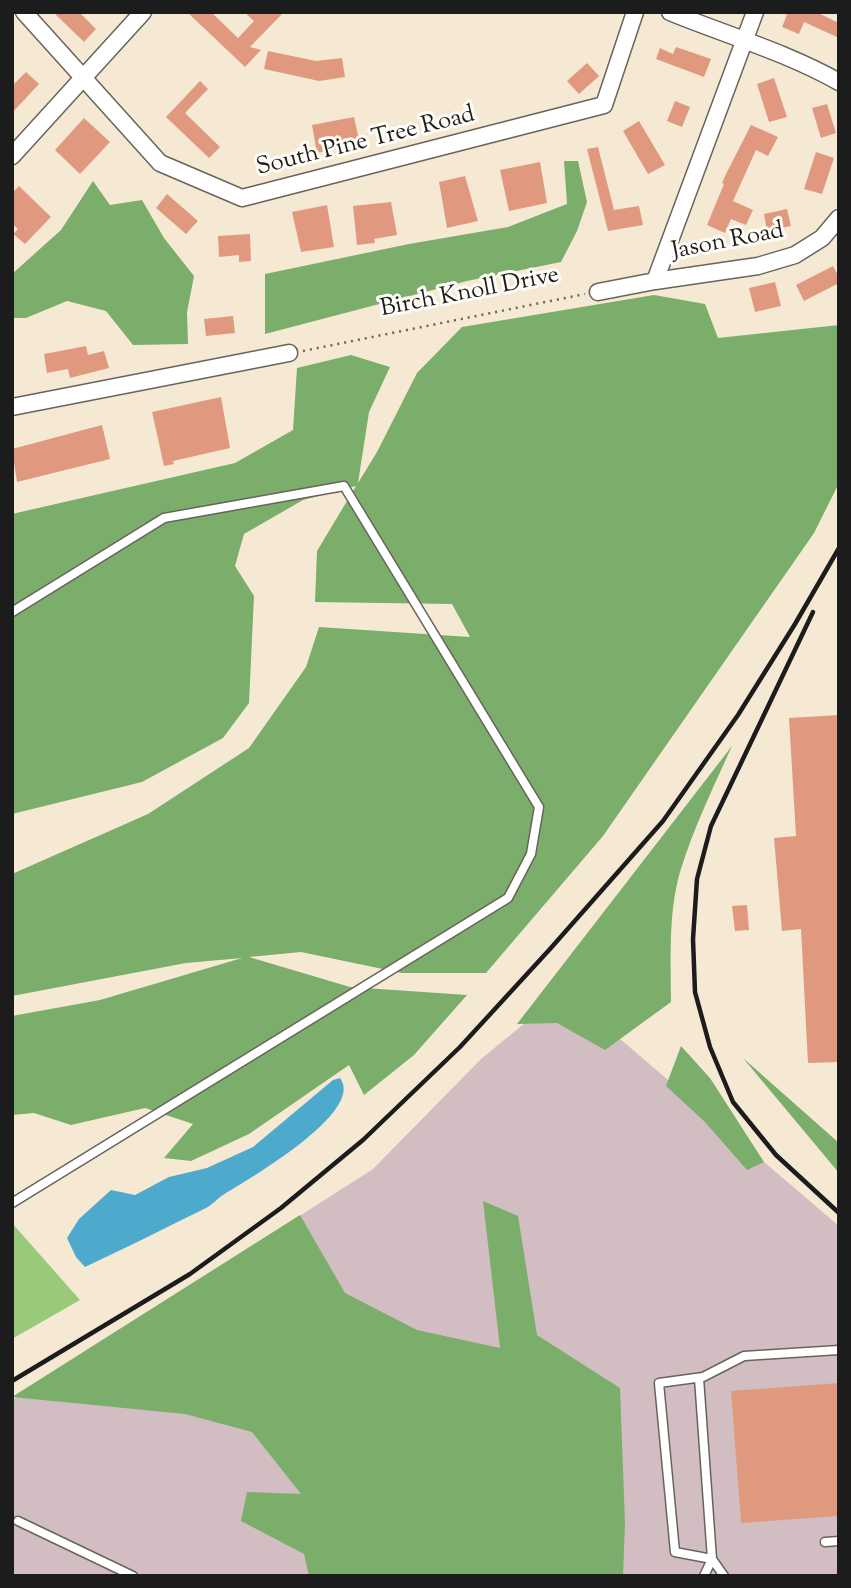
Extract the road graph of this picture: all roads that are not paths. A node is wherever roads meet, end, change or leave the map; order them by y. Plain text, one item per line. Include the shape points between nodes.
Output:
1 (24, 12) edge
2 (143, 12) edge
3 (635, 12) edge
4 (670, 12) edge
5 (755, 12) edge
6 (743, 41) junction
7 (82, 78) junction
8 (839, 82) edge
9 (12, 156) edge
10 (839, 218) edge
11 (654, 281) junction
12 (598, 292) road end
13 (289, 353) road end
14 (12, 407) edge
15 (12, 612) edge
16 (12, 1203) edge
17 (839, 1350) edge
18 (699, 1378) junction
19 (18, 1521) dead end
20 (839, 1541) edge
21 (825, 1542) dead end
22 (712, 1559) junction
23 (133, 1576) edge
24 (705, 1576) edge
25 (724, 1576) edge

1 - 7 street
2 - 7 street
3 - 7 street, South Pine Tree Road via 604,105 242,198 160,163
4 - 6 street
5 - 6 street
6 - 8 street via 804,62
6 - 11 street
7 - 9 street
10 - 11 street, Jason Road via 822,238 795,255 758,266
11 - 12 street
13 - 14 street
15 - 16 lane via 164,518 344,486 539,807 531,854 508,898
17 - 18 lane via 744,1356
18 - 22 lane
18 - 22 lane via 659,1382 675,1552
19 - 23 lane
20 - 21 lane
22 - 24 lane
22 - 25 lane

